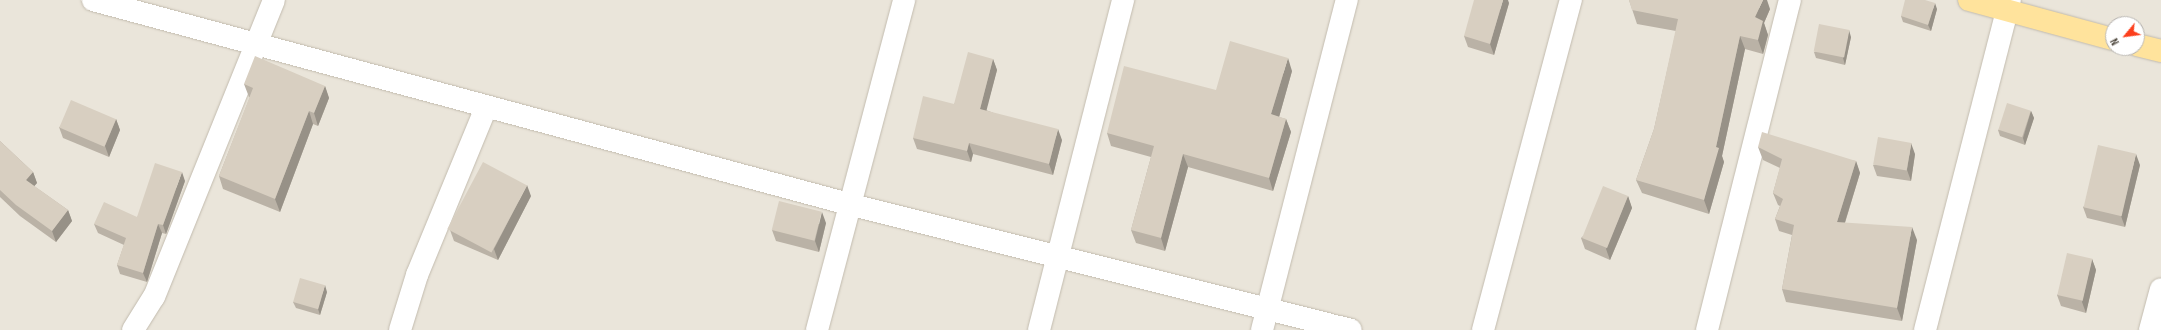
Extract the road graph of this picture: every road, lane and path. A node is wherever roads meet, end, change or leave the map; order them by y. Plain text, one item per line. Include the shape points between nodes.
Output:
1 (93, 0) edge
2 (274, 0) edge
3 (904, 0) edge
4 (1123, 0) edge
5 (1347, 0) edge
6 (1570, 0) edge
7 (1790, 0) edge
8 (1969, 0) edge
9 (2008, 5) edge
10 (2105, 35) edge
11 (256, 46) junction
12 (2145, 47) edge
13 (2161, 51) edge
14 (486, 108) junction
15 (852, 205) junction
16 (1059, 256) junction
17 (2161, 289) edge
18 (1267, 308) junction
19 (134, 330) edge
20 (400, 330) edge
21 (817, 330) edge
22 (1039, 330) edge
23 (1262, 330) edge
24 (1351, 330) edge
25 (1483, 330) edge
26 (1707, 330) edge
27 (1925, 330) edge
28 (2150, 330) edge

1 - 11 street
2 - 11 street
3 - 15 street
4 - 16 street
5 - 18 street
6 - 25 street
7 - 26 street
8 - 9 main road
9 - 10 main road
9 - 27 street
11 - 14 street
11 - 19 street via 154,297
12 - 13 main road
14 - 15 street
14 - 20 street via 417,275
15 - 16 street
15 - 21 street
16 - 18 street
16 - 22 street
17 - 28 street
18 - 23 street
18 - 24 street

